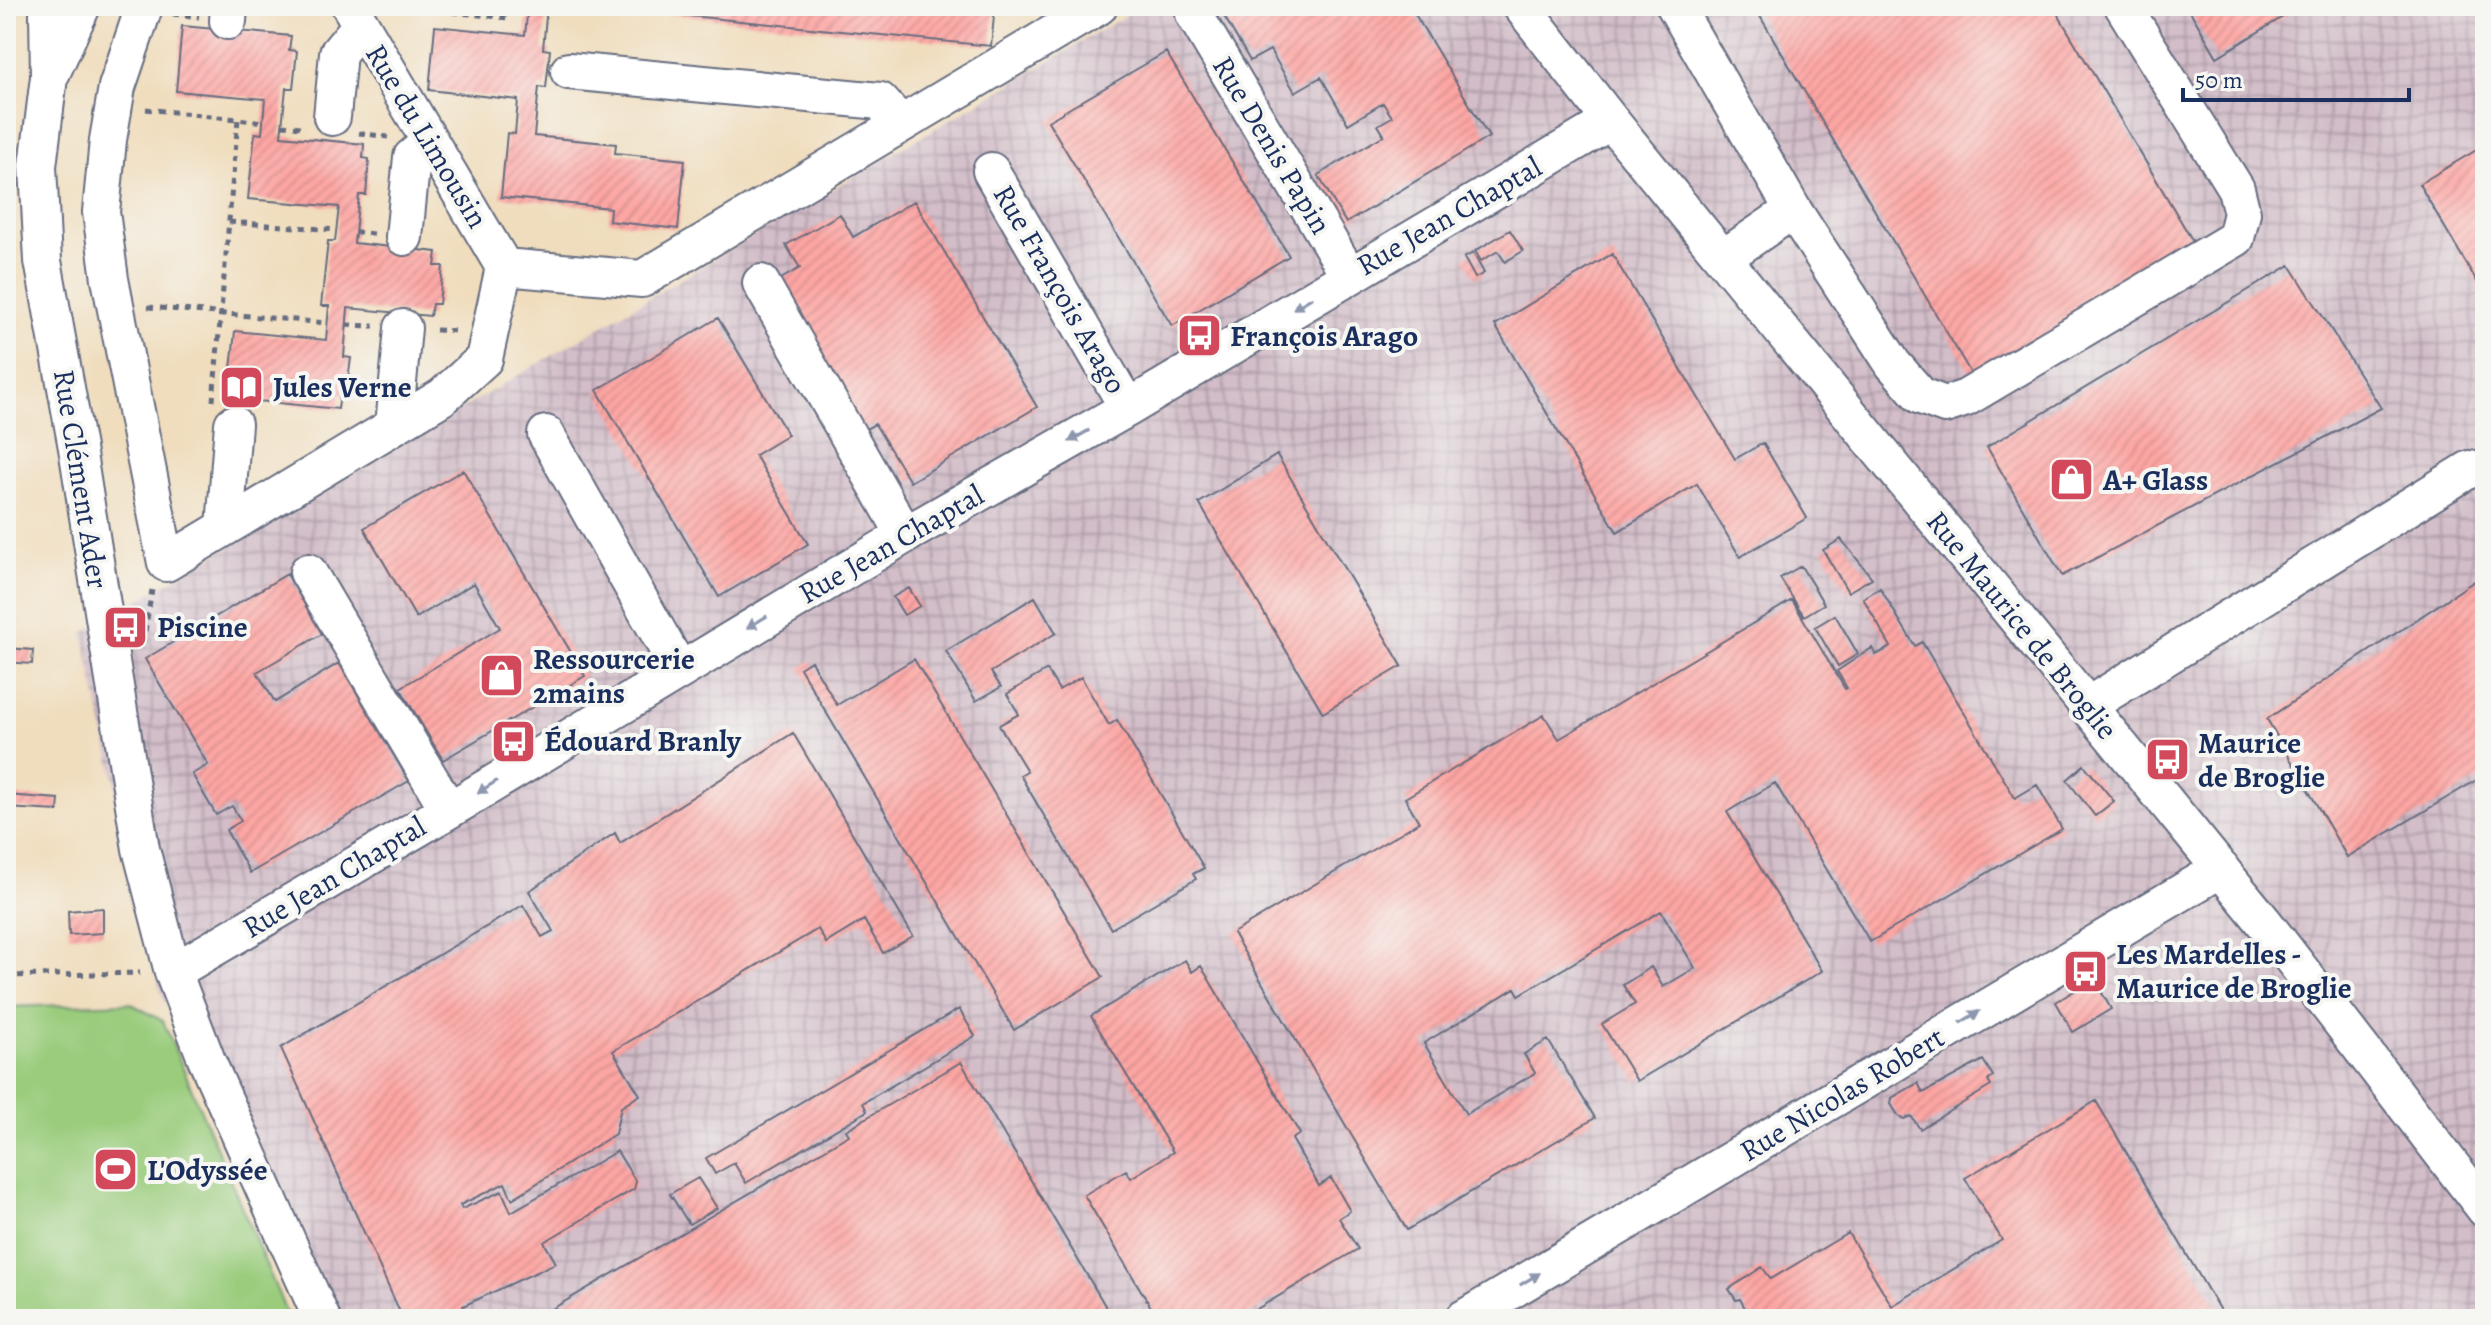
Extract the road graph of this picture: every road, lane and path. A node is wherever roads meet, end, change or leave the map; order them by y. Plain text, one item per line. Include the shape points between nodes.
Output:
1 (51, 6) edge
2 (82, 6) edge
3 (393, 6) edge
4 (509, 6) edge
5 (1099, 6) edge
6 (1521, 6) edge
7 (1675, 6) edge
8 (2123, 6) edge
9 (143, 10) joint
10 (229, 14) edge
11 (1194, 14) dead end
12 (355, 16) edge
13 (569, 71) dead end
14 (49, 77) junction
15 (114, 105) junction
16 (332, 117) dead end
17 (238, 119) junction
18 (1611, 121) junction
19 (264, 122) dead end
20 (901, 124) junction
21 (430, 142) junction
22 (991, 171) dead end
23 (1793, 210) junction
24 (229, 222) junction
25 (336, 230) dead end
26 (404, 237) dead end
27 (1723, 258) junction
28 (504, 267) junction
29 (1349, 275) junction
30 (761, 283) dead end
31 (115, 304) junction
32 (220, 314) junction
33 (327, 323) dead end
34 (403, 328) dead end
35 (1128, 408) junction
36 (233, 424) joint
37 (394, 426) junction
38 (546, 434) dead end
39 (2470, 469) dead end
40 (225, 527) junction
41 (905, 535) junction
42 (166, 563) junction
43 (308, 572) dead end
44 (141, 658) dead end
45 (679, 669) junction
46 (2087, 706) junction
47 (448, 809) junction
48 (2221, 869) junction
49 (173, 972) junction
50 (6, 976) edge
51 (2485, 1209) edge
52 (322, 1319) edge
53 (1463, 1319) edge

1 - 14 street, Rue Clément Ader
2 - 14 street, Rue Clément Ader
3 - 4 path via 508,18
5 - 20 street
6 - 18 street, Rue Maurice de Broglie
7 - 23 street
8 - 23 street via 2236,189 2242,213 2236,238 1966,398 1945,405 1921,396 1893,364
9 - 10 path
9 - 15 street
11 - 29 street, Rue Denis Papin
12 - 16 street via 338,53
12 - 21 street, Rue du Limousin
13 - 20 street via 880,101
14 - 49 street, Rue Clément Ader via 38,166 43,261 141,849
15 - 17 path
15 - 31 street via 101,212
17 - 19 path
17 - 24 path
18 - 27 street, Rue Maurice de Broglie
18 - 29 street, Rue Jean Chaptal
20 - 28 street via 642,279
21 - 26 street via 412,157
21 - 28 street, Rue du Limousin
22 - 35 street, Rue François Arago
23 - 27 street
24 - 25 path
24 - 32 path
27 - 46 street, Rue Maurice de Broglie
28 - 37 street via 484,359 442,397
29 -> 35 street, Rue Jean Chaptal
30 - 41 street
31 - 32 path
31 - 42 street
32 - 33 path
32 - 36 path via 212,400
34 - 37 street
35 -> 41 street, Rue Jean Chaptal
36 - 40 street
37 - 40 street
38 - 45 street
39 - 46 street
40 - 42 street
41 -> 45 street, Rue Jean Chaptal
42 - 44 path via 156,570
43 - 47 street
45 -> 47 street, Rue Jean Chaptal
46 - 48 street, Rue Maurice de Broglie
47 - 49 street, Rue Jean Chaptal
48 - 51 street, Rue Maurice de Broglie
53 -> 48 street, Rue Nicolas Robert
49 - 50 path
49 - 52 street, Rue Clément Ader

